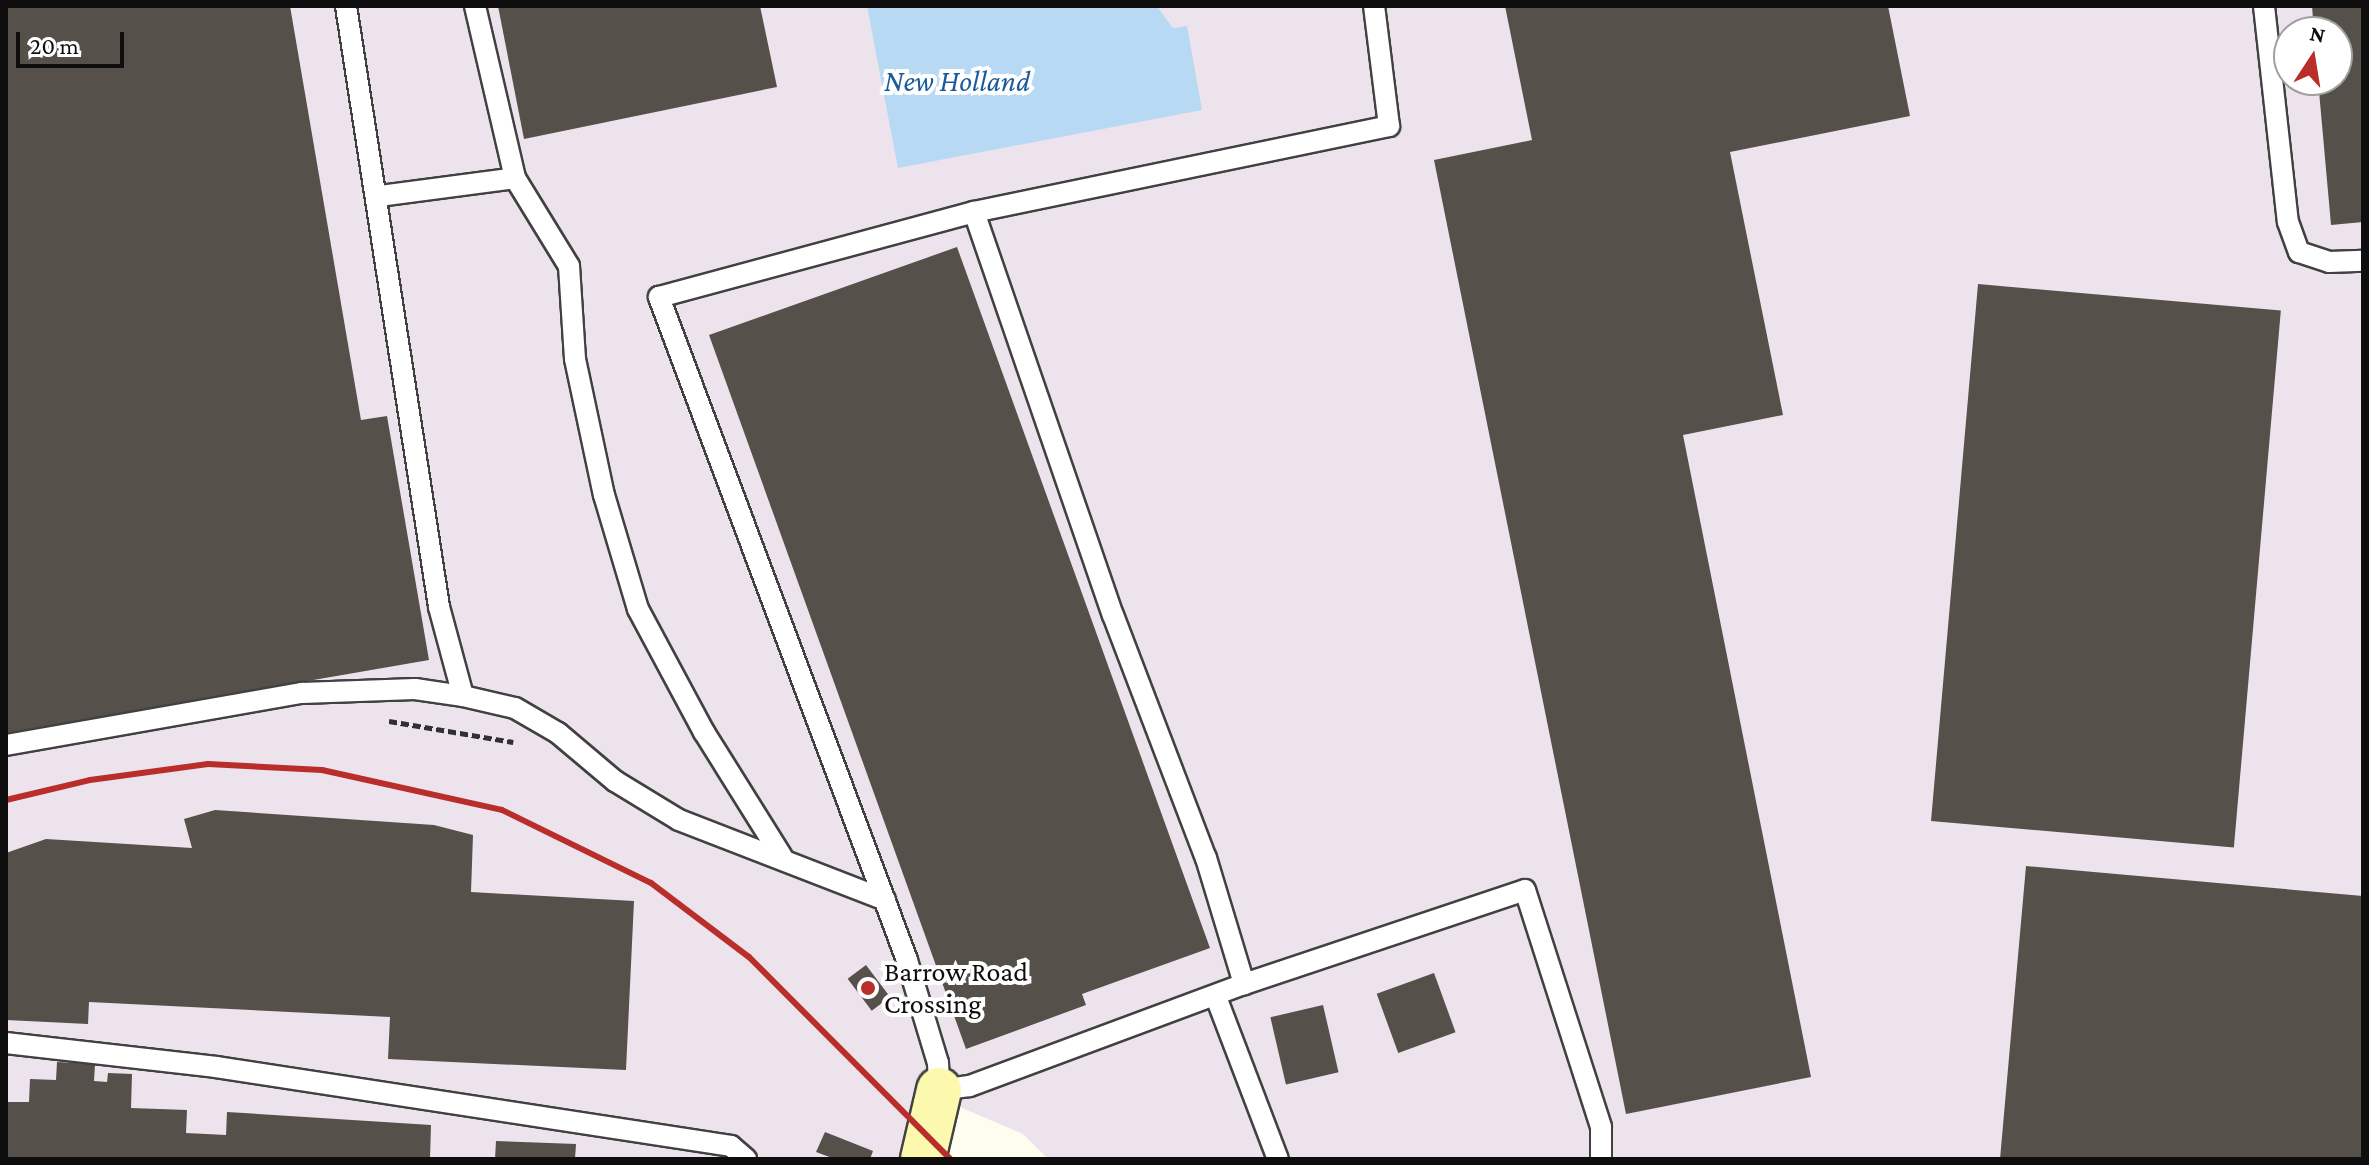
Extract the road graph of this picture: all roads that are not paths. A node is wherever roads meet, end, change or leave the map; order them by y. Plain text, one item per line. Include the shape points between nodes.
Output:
1 (346, 6) edge
2 (475, 6) edge
3 (1374, 6) edge
4 (2264, 6) edge
5 (515, 178) junction
6 (379, 196) junction
7 (974, 212) junction
8 (2363, 261) edge
9 (463, 696) junction
10 (6, 745) edge
11 (782, 857) junction
12 (885, 900) junction
13 (1244, 984) junction
14 (1216, 997) junction
15 (6, 1043) edge
16 (939, 1090) junction
17 (746, 1159) edge
18 (923, 1159) edge
19 (1278, 1159) edge
20 (1601, 1159) edge

1 - 6 lane
2 - 5 lane
3 - 7 lane via 1389,126
4 - 8 lane via 2288,222 2299,252 2329,262
5 - 6 lane
5 - 11 lane via 569,266 575,359 604,495 638,609 704,732
6 - 9 lane via 439,607
7 - 12 lane via 659,297
7 - 13 lane via 1113,615 1206,858
9 - 10 lane via 384,689 302,693
9 - 11 lane via 515,708 679,820 729,844
11 - 12 lane via 831,882
12 - 16 lane via 938,1063
13 - 14 lane
13 - 20 lane via 1525,890 1601,1127
14 - 16 lane via 969,1086
14 - 19 lane
15 - 17 lane via 216,1067 731,1146
16 - 18 main road

